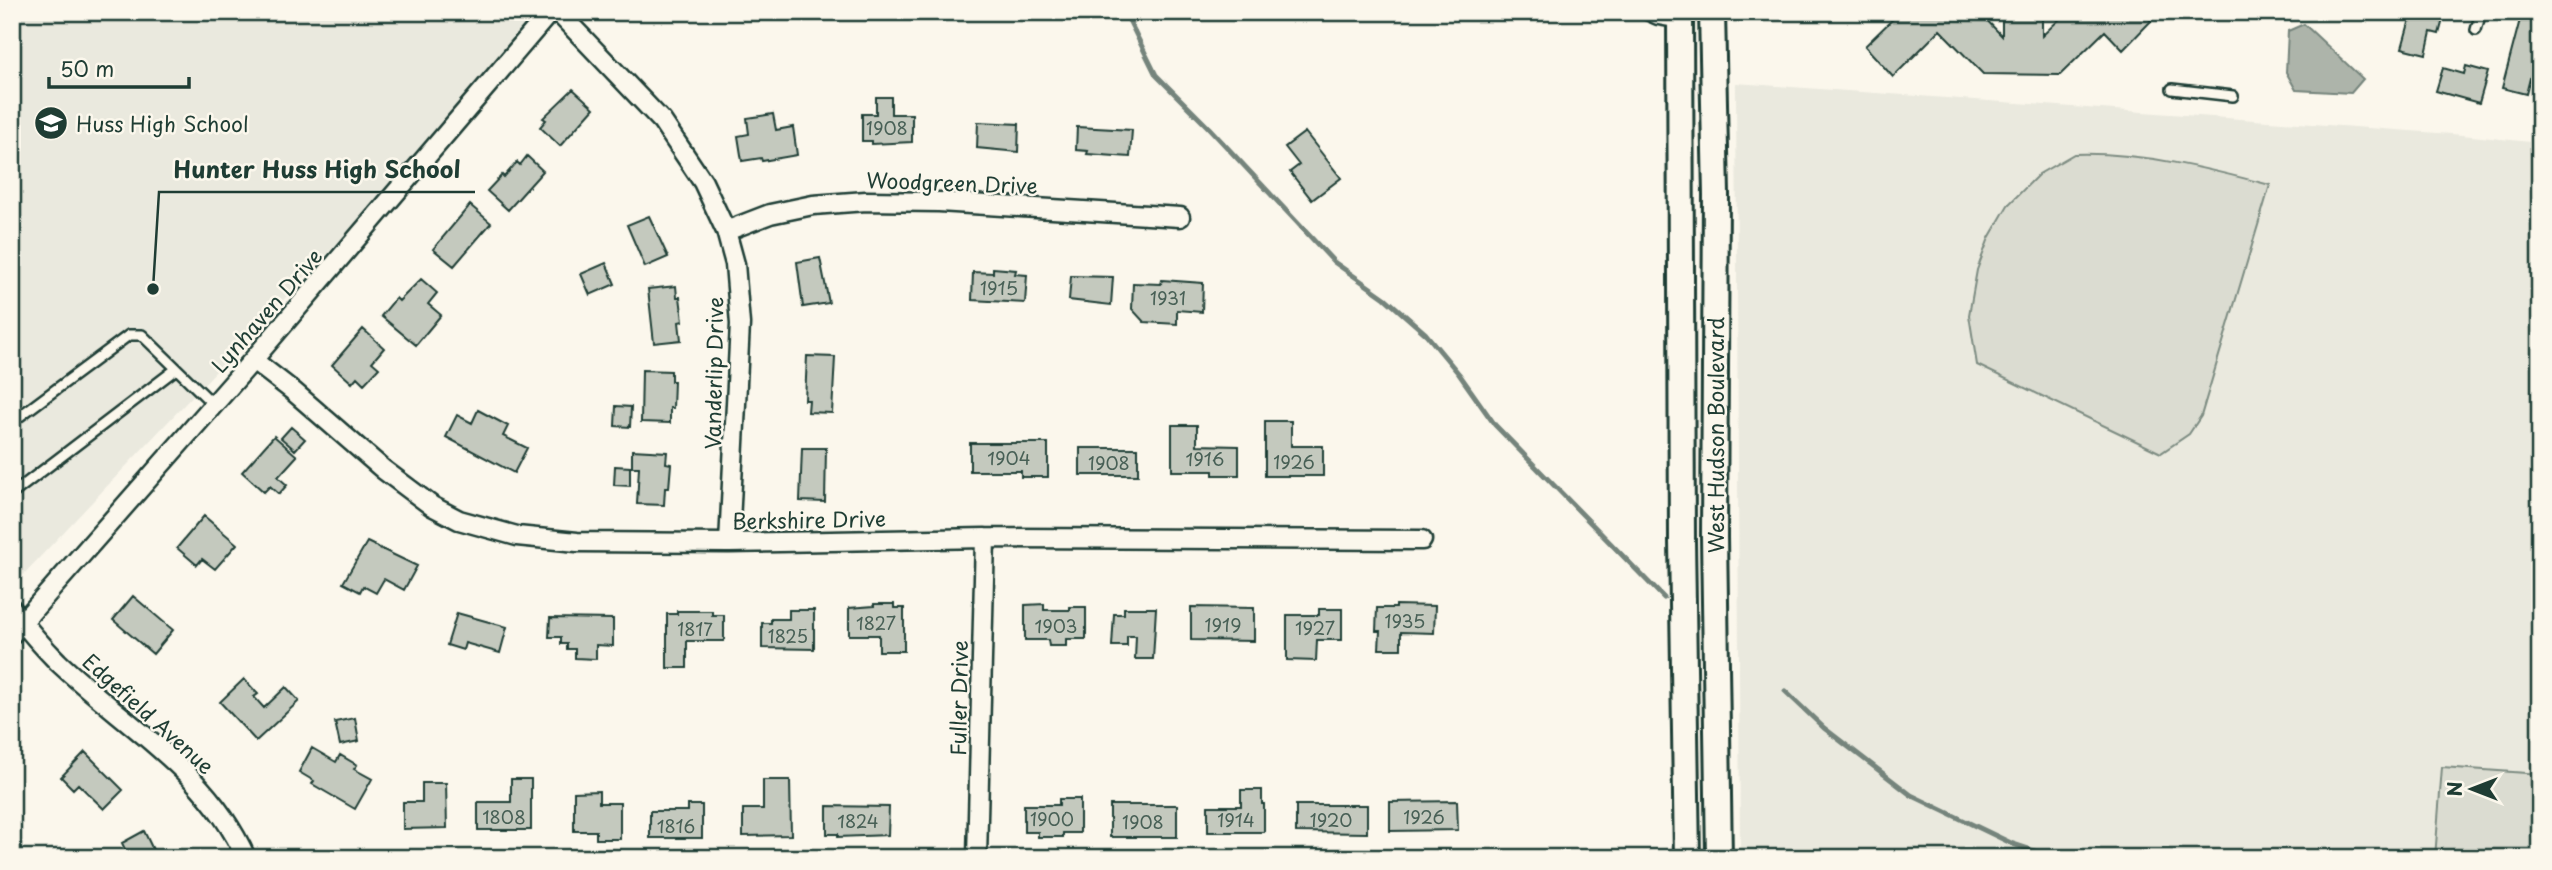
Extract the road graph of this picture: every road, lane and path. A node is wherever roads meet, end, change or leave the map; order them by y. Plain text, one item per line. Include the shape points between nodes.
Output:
1 (550, 12) edge
2 (558, 12) edge
3 (1641, 12) edge
4 (1712, 12) edge
5 (2481, 12) edge
6 (1680, 18) edge
7 (2476, 30) dead end
8 (2172, 89) dead end
9 (2233, 96) dead end
10 (1180, 217) dead end
11 (726, 230) junction
12 (253, 360) junction
13 (176, 369) junction
14 (214, 405) junction
15 (12, 422) edge
16 (12, 494) edge
17 (985, 538) junction
18 (1422, 540) dead end
19 (729, 543) junction
20 (16, 622) edge
21 (246, 858) edge
22 (977, 858) edge
23 (1686, 858) edge
24 (1719, 858) edge

1 - 12 street, Lynhaven Drive
2 - 11 street, Vanderlip Drive via 662,121 703,182
3 - 6 lane via 1656,19
4 - 24 main road, West Hudson Boulevard
5 - 7 lane
6 - 23 main road, West Hudson Boulevard
8 - 9 lane
10 - 11 street, Woodgreen Drive via 866,201 813,205
11 - 19 street, Vanderlip Drive via 735,264 740,324
12 - 14 street, Lynhaven Drive
12 - 19 street, Berkshire Drive via 384,471 459,520 517,536 577,542
13 - 14 lane
13 - 15 lane via 142,335 129,335
13 - 16 lane
14 - 20 street, Lynhaven Drive
17 - 18 street, Berkshire Drive
17 - 19 street, Berkshire Drive
17 - 22 street, Fuller Drive
20 - 21 street, Edgefield Avenue via 191,777 226,821

